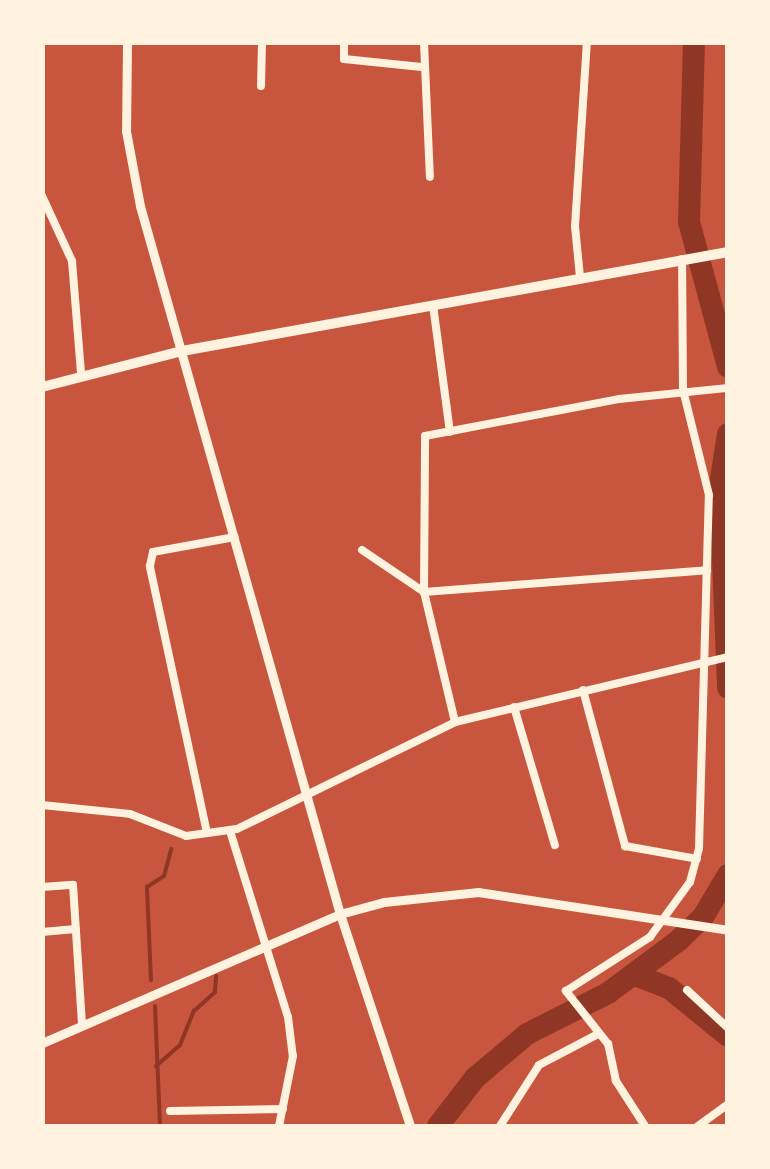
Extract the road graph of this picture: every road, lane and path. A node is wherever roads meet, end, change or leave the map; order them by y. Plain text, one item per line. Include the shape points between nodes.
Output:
1 (127, 42) edge
2 (262, 42) edge
3 (344, 42) edge
4 (424, 42) edge
5 (586, 42) edge
6 (422, 67) junction
7 (261, 86) dead end
8 (430, 177) dead end
9 (42, 196) edge
10 (728, 252) edge
11 (684, 259) junction
12 (580, 277) junction
13 (433, 305) junction
14 (182, 351) junction
15 (81, 374) junction
16 (42, 387) edge
17 (726, 388) edge
18 (683, 390) junction
19 (450, 432) junction
20 (235, 537) junction
21 (362, 550) dead end
22 (708, 570) junction
23 (424, 592) junction
24 (728, 657) edge
25 (710, 659) junction
26 (583, 690) junction
27 (514, 707) junction
28 (455, 722) junction
29 (306, 794) junction
30 (42, 806) edge
31 (230, 830) junction
32 (208, 833) junction
33 (556, 845) dead end
34 (696, 859) junction
35 (42, 887) edge
36 (340, 914) junction
37 (666, 917) junction
38 (722, 929) edge
39 (76, 930) junction
40 (42, 932) edge
41 (268, 945) junction
42 (687, 990) dead end
43 (82, 1025) junction
44 (728, 1028) edge
45 (594, 1032) junction
46 (42, 1043) edge
47 (728, 1104) edge
48 (284, 1109) junction
49 (170, 1110) dead end
50 (279, 1126) edge
51 (410, 1126) edge
52 (500, 1126) edge
53 (645, 1126) edge
54 (698, 1126) edge

1 - 14 street via 130,163
2 - 7 street
3 - 6 street via 344,58
4 - 6 street
5 - 12 street via 575,226
6 - 8 street
9 - 15 street via 72,261
10 - 11 main road
11 - 12 main road
11 - 18 street
12 - 13 main road
13 - 14 main road
13 - 19 street
14 - 15 main road
14 - 20 street
15 - 16 main road
17 - 18 street
18 - 19 street
18 - 22 street via 709,495
19 - 23 street via 425,436
20 - 29 street
20 - 32 street via 153,552 150,566
21 - 23 street
22 - 23 street
22 - 25 street
23 - 28 street
24 - 25 street
25 - 26 street
25 - 34 street
26 - 27 street
26 - 34 street via 625,846
27 - 28 street
27 - 33 street
28 - 29 street
29 - 31 street
29 - 36 street
30 - 32 street via 130,814 186,836
31 - 32 street
31 - 41 street
34 - 37 street
35 - 39 street via 73,885
36 - 37 street via 478,892
36 - 41 street
36 - 51 street
37 - 38 street
37 - 45 street via 650,937 566,991
39 - 40 street
39 - 43 street
41 - 43 street
41 - 48 street via 293,1056
42 - 44 street
43 - 46 street
45 - 52 street via 539,1065
45 - 53 street
47 - 54 street
48 - 49 street
48 - 50 street

